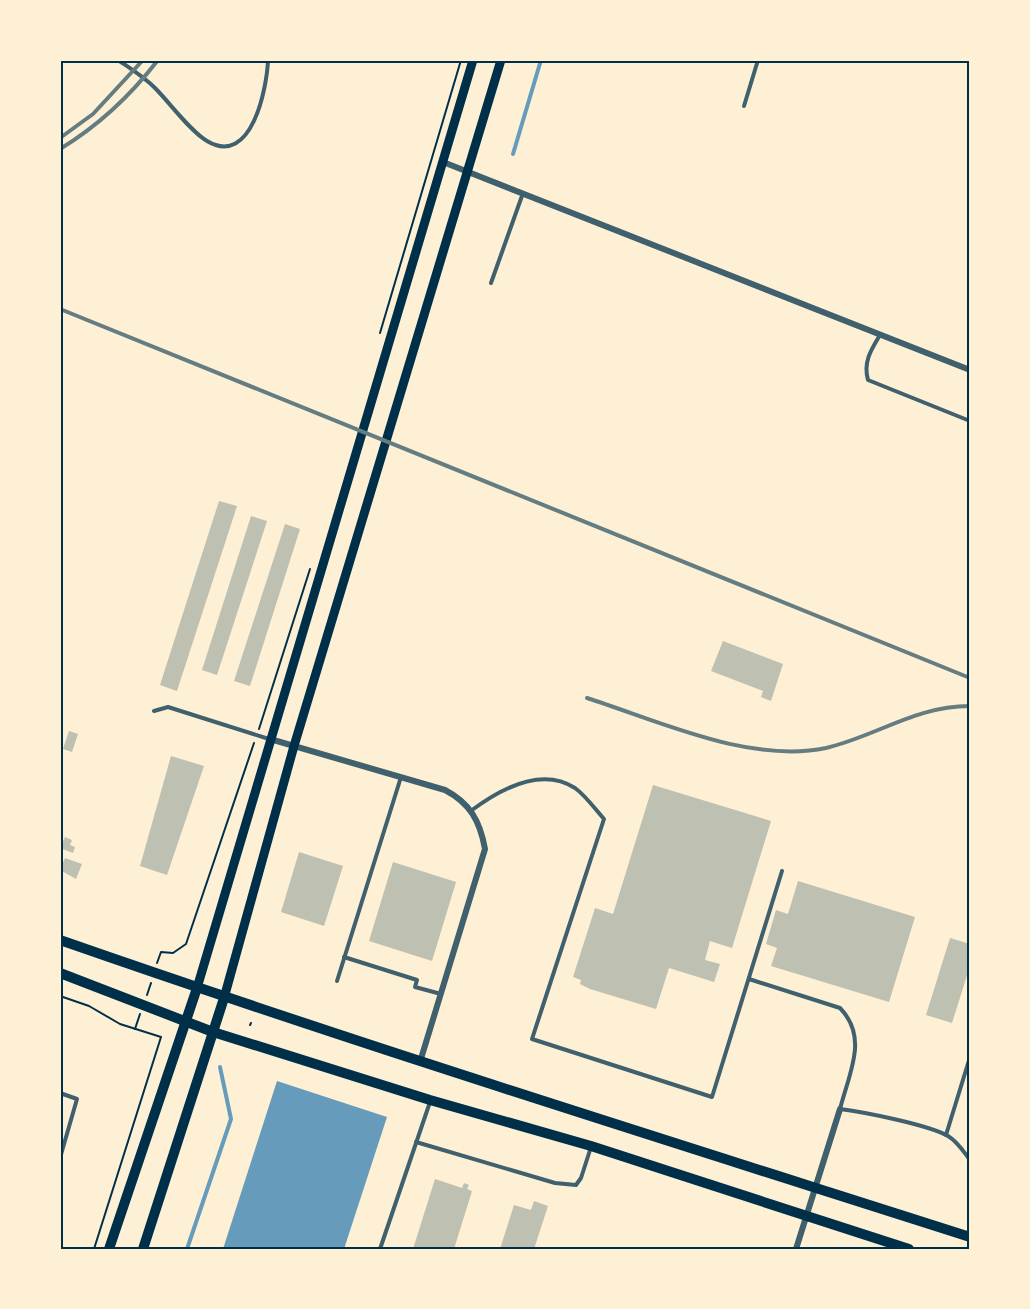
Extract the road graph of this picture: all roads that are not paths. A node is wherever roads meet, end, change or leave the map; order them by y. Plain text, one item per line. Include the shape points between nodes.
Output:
1 (118, 60) edge
2 (268, 60) edge
3 (473, 60) edge
4 (501, 60) edge
5 (758, 60) edge
6 (744, 106) dead end
7 (443, 162) junction
8 (467, 171) junction
9 (523, 192) junction
10 (491, 283) dead end
11 (880, 334) junction
12 (970, 370) edge
13 (970, 421) edge
14 (154, 711) dead end
15 (270, 739) junction
16 (294, 746) junction
17 (401, 777) junction
18 (472, 810) junction
19 (782, 871) dead end
20 (60, 940) edge
21 (344, 957) junction
22 (60, 973) edge
23 (749, 979) junction
24 (337, 981) dead end
25 (196, 988) junction
26 (441, 994) junction
27 (224, 998) junction
28 (187, 1021) junction
29 (213, 1032) junction
30 (970, 1057) edge
31 (420, 1062) junction
32 (60, 1094) edge
33 (430, 1100) junction
34 (840, 1109) junction
35 (946, 1135) junction
36 (416, 1142) junction
37 (591, 1146) junction
38 (60, 1158) edge
39 (970, 1160) edge
40 (816, 1188) junction
41 (807, 1218) junction
42 (970, 1237) edge
43 (109, 1249) edge
44 (143, 1249) edge
45 (380, 1249) edge
46 (796, 1249) edge
47 (909, 1249) edge

1 - 2 lane via 144,78 206,141 225,145 235,143 251,129 264,97
3 - 7 main road
4 - 8 main road
5 - 6 lane
7 - 8 street
7 - 15 main road
8 - 9 street
8 - 16 main road
9 - 10 lane
9 - 11 street
11 - 12 street
11 - 13 lane via 869,354 865,370 868,380
14 - 15 lane via 168,707
15 - 16 street
15 - 25 main road
16 - 17 street
16 - 27 main road
17 - 18 street via 445,790
17 - 21 lane
18 - 23 lane via 496,792 542,778 574,788 604,819 532,1040 712,1097
18 - 26 street via 485,849
19 - 23 lane
20 - 25 main road
21 - 24 lane
21 - 26 lane via 417,980 415,987
22 - 28 main road
23 - 34 lane via 840,1008 850,1018 856,1030 856,1043
25 - 27 main road
25 - 28 main road
26 - 31 street
27 - 29 main road
27 - 31 main road
28 - 29 main road
28 - 43 main road
29 - 33 main road
29 - 44 main road
30 - 35 lane
31 - 40 main road
32 - 38 lane via 77,1099
33 - 36 lane
33 - 37 main road
34 - 35 lane via 865,1112
34 - 40 street
35 - 39 lane via 960,1145
36 - 37 lane via 555,1183 576,1185
36 - 45 lane
37 - 41 main road
40 - 41 street
40 - 42 main road
41 - 46 street
41 - 47 main road

